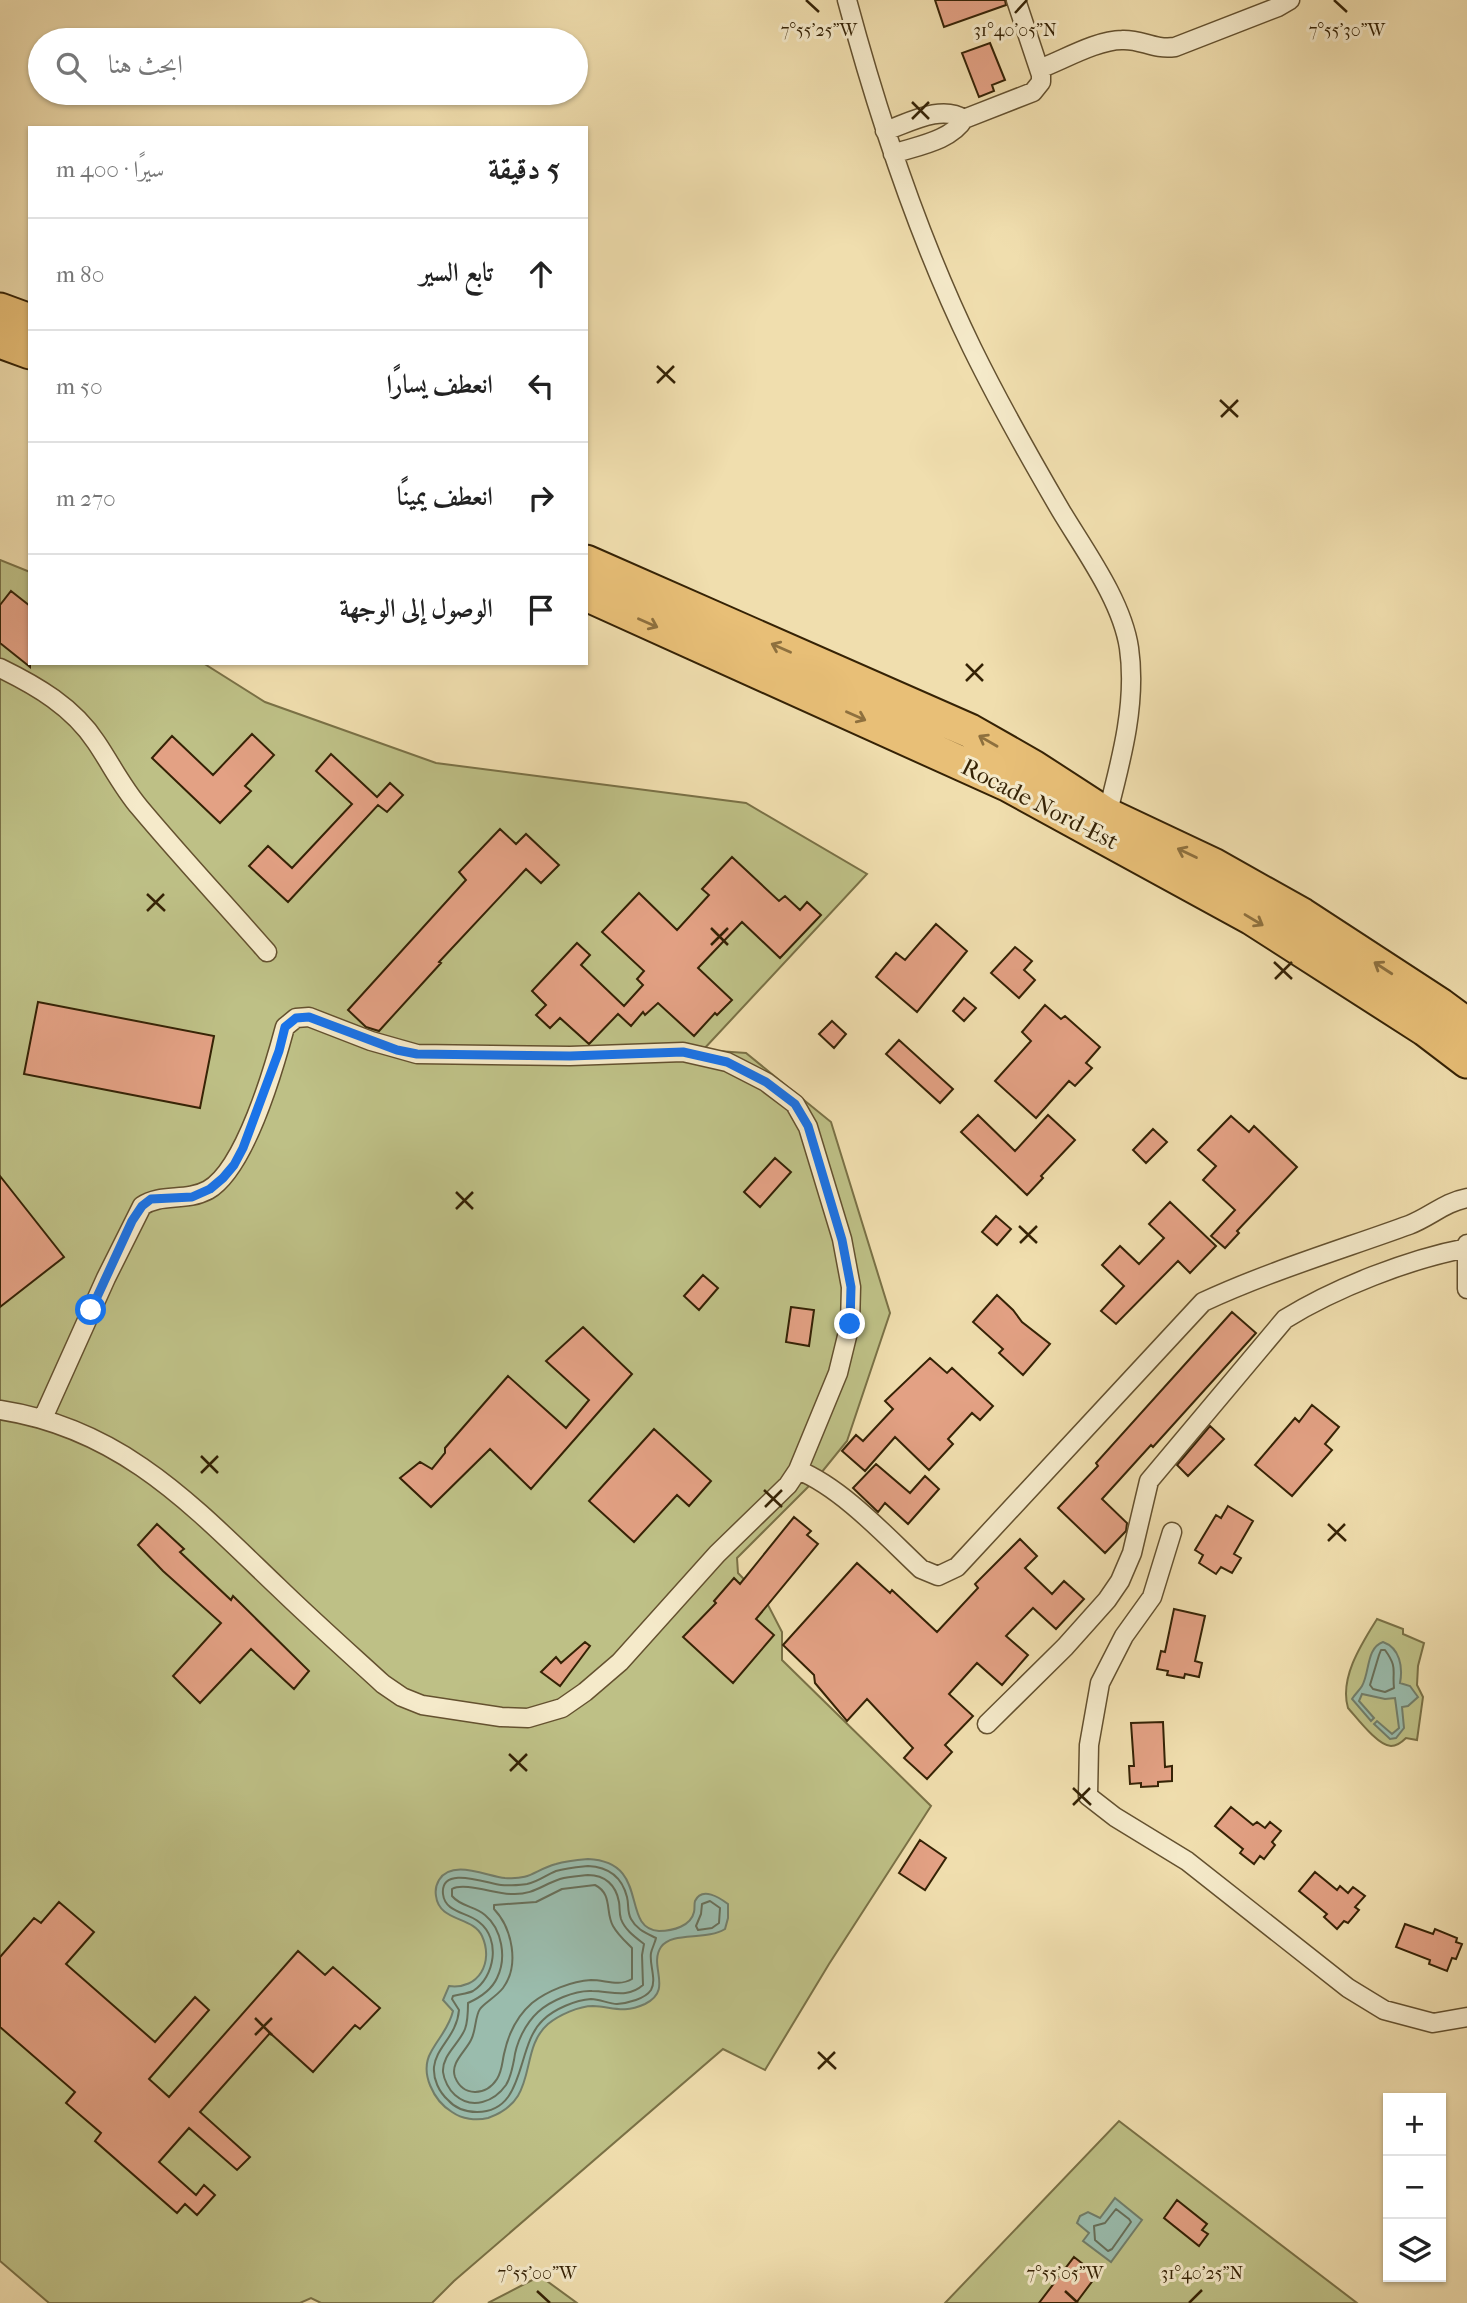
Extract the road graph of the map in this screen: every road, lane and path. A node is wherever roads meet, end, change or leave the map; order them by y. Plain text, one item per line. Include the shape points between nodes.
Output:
1 (847, 0) edge
2 (1016, 0) edge
3 (1290, 0) edge
4 (1039, 69) junction
5 (964, 120) junction
6 (885, 131) junction
7 (893, 154) junction
8 (0, 310) edge
9 (28, 320) edge
10 (0, 341) edge
11 (28, 351) edge
12 (588, 563) edge
13 (588, 595) edge
14 (0, 668) edge
15 (1107, 815) junction
16 (267, 952) dead end
17 (1467, 1025) edge
18 (1467, 1061) edge
19 (1467, 1198) edge
20 (1467, 1246) edge
21 (1467, 1289) edge
22 (0, 1410) edge
23 (43, 1418) junction
24 (798, 1470) junction
25 (1172, 1532) dead end
26 (987, 1724) dead end
27 (1467, 2017) edge

1 - 6 street
2 - 4 street
3 - 4 street via 1175,47 1112,41
4 - 5 street via 1041,82 1033,92
5 - 6 street via 943,113
5 - 7 street via 949,135
6 - 7 street
7 - 15 street via 972,349 1117,610 1129,646 1124,750
8 - 9 highway
10 - 11 highway
15 -> 12 highway, Rocade Nord-Est via 970,731
13 -> 18 highway, Rocade Nord-Est via 1009,785 1252,918
14 - 16 street via 63,705 79,721 139,808
17 -> 15 highway, Rocade Nord-Est via 1302,915 1213,865
19 - 24 street via 1203,1302 957,1567 938,1576 921,1569 836,1492
20 - 21 street
20 - 26 street via 1377,1275 1285,1319 1149,1481 1132,1553 1107,1600
22 - 23 street
23 - 24 street via 102,1444 179,1494 402,1697 422,1705 501,1717 528,1718 562,1708 585,1692 620,1662
23 - 24 street via 142,1206 151,1199 192,1197 223,1178 243,1148 285,1027 296,1018 309,1017 417,1054 683,1052 727,1062 795,1104 808,1126 851,1287 850,1324 838,1373
25 - 27 street via 1152,1597 1124,1636 1100,1683 1089,1745 1088,1796 1187,1861 1348,1988 1384,2010 1433,2022

